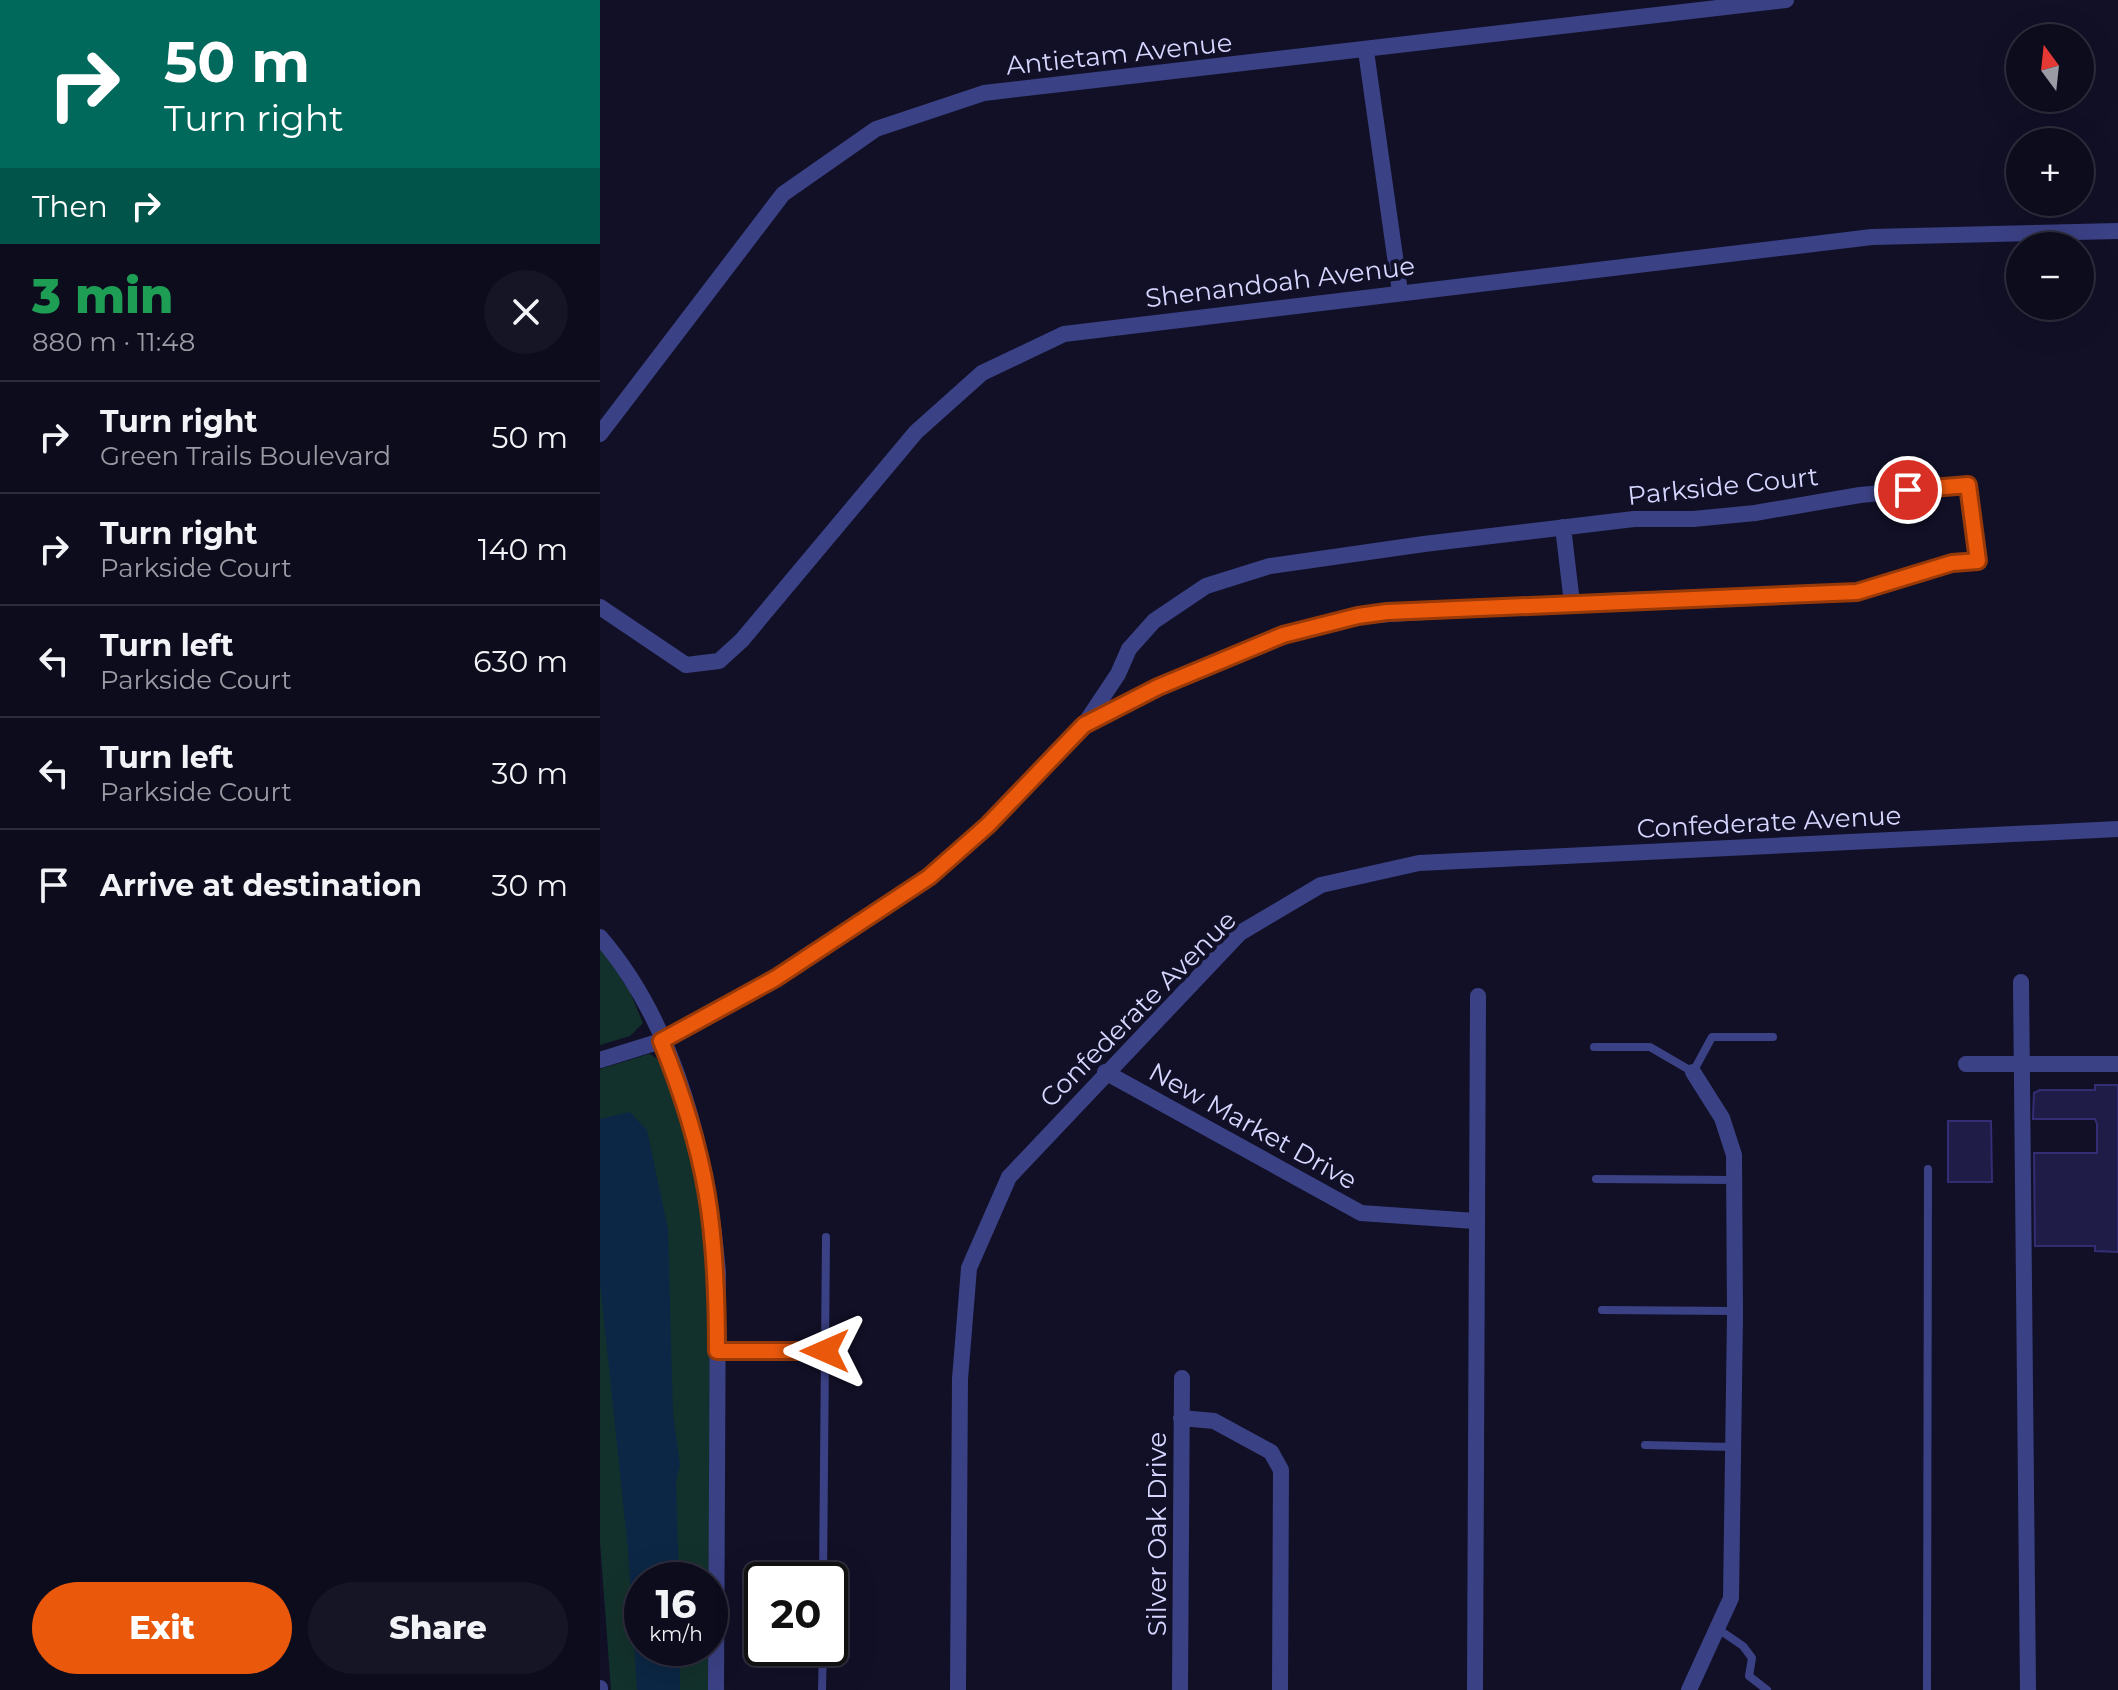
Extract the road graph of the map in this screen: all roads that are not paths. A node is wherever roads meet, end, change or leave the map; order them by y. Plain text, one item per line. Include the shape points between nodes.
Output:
1 (1786, 0) edge
2 (1366, 51) junction
3 (2118, 231) edge
4 (1400, 292) junction
5 (600, 434) edge
6 (1563, 527) junction
7 (1572, 603) junction
8 (600, 607) edge
9 (1084, 725) junction
10 (2118, 829) edge
11 (600, 937) edge
12 (2021, 982) dead end
13 (1478, 996) dead end
14 (1773, 1037) dead end
15 (661, 1041) junction
16 (1594, 1047) dead end
17 (600, 1060) edge
18 (1966, 1064) dead end
19 (2022, 1064) junction
20 (2118, 1064) edge
21 (1105, 1072) junction
22 (1693, 1072) junction
23 (1928, 1169) dead end
24 (1596, 1179) dead end
25 (1734, 1180) junction
26 (1475, 1221) junction
27 (826, 1237) dead end
28 (1602, 1310) dead end
29 (1735, 1311) junction
30 (717, 1351) junction
31 (825, 1351) junction
32 (1182, 1378) dead end
33 (1181, 1418) junction
34 (1645, 1445) dead end
35 (1732, 1447) junction
36 (823, 1562) edge
37 (1718, 1629) junction
38 (823, 1666) edge
39 (716, 1690) edge
40 (822, 1690) edge
41 (958, 1690) edge
42 (1180, 1690) edge
43 (1280, 1690) edge
44 (1475, 1690) edge
45 (1689, 1690) edge
46 (1767, 1690) edge
47 (1927, 1690) edge
48 (2028, 1690) edge

1 - 2 street, Antietam Avenue
2 - 4 street
2 - 5 street, Antietam Avenue via 984,93 876,129 783,194
3 - 4 street, Shenandoah Avenue via 1872,237
4 - 8 street, Shenandoah Avenue via 1064,334 982,373 916,432 719,661 686,665
6 - 7 street
6 - 7 street, Parkside Court via 1740,514 1968,485 1978,561 1952,563 1857,592
6 - 9 street, Parkside Court via 1270,566 1206,586 1154,621 1129,649
7 - 9 street, Parkside Court via 1387,612 1323,624 1200,669
9 - 15 street, Parkside Court via 988,825 929,877 776,978
10 - 21 street, Confederate Avenue via 1419,863 1321,885 1240,933
11 - 15 street via 644,999
12 - 19 street
13 - 26 street
14 - 22 lane via 1712,1037
15 - 17 street, Parkside Court
15 - 30 street via 704,1163 718,1272
16 - 22 lane via 1650,1047
18 - 19 street
19 - 20 street
19 - 48 street
21 - 26 street, New Market Drive via 1361,1213
21 - 41 street, Confederate Avenue via 1009,1177 969,1268 960,1379
22 - 25 street via 1722,1118 1734,1155
23 - 47 lane
24 - 25 lane
25 - 29 street
26 - 44 street
27 - 31 lane
28 - 29 lane
29 - 35 street
30 - 31 lane
30 - 39 street
31 - 36 lane
32 - 33 street, Silver Oak Drive
33 - 42 street, Silver Oak Drive
33 - 43 street via 1214,1421 1278,1461
34 - 35 lane
35 - 37 street via 1731,1598
37 - 45 street
37 - 46 lane via 1743,1646 1752,1658 1749,1676
38 - 40 lane

